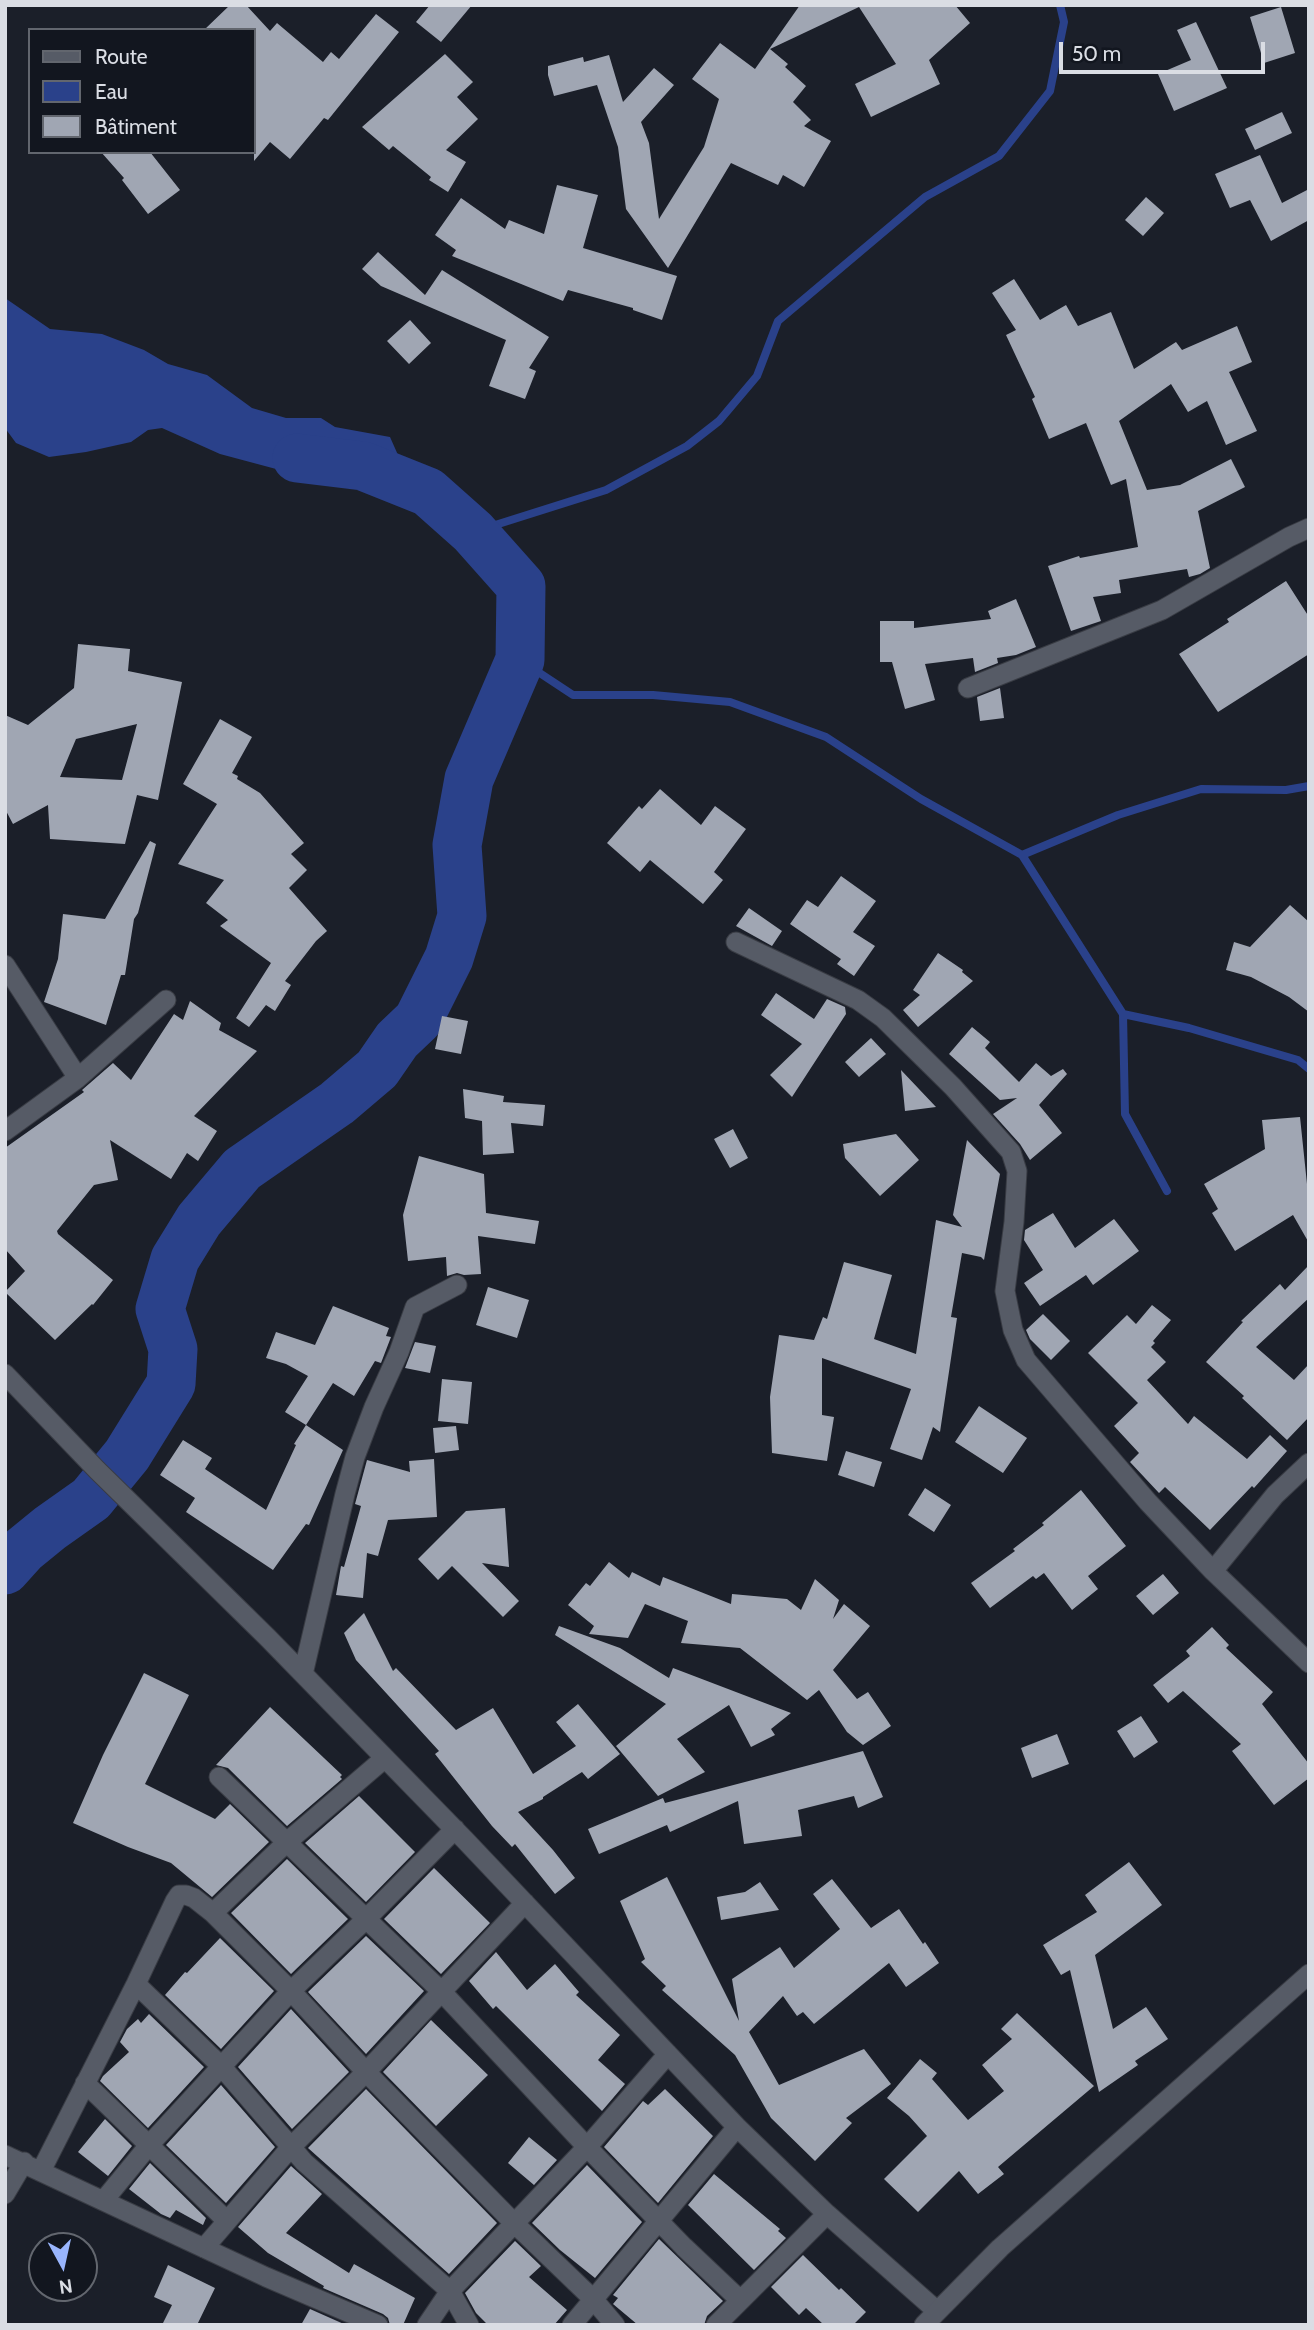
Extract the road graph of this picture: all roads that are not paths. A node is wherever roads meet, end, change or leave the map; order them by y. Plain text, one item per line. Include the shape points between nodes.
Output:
1 (1309, 528) edge
2 (968, 688) dead end
3 (736, 943) dead end
4 (5, 965) edge
5 (166, 1000) dead end
6 (78, 1078) junction
7 (5, 1131) edge
8 (457, 1285) dead end
9 (5, 1374) edge
10 (1309, 1463) edge
11 (1213, 1571) junction
12 (1309, 1663) edge
13 (303, 1674) junction
14 (385, 1758) junction
15 (219, 1777) dead end
16 (455, 1829) junction
17 (287, 1842) junction
18 (525, 1903) junction
19 (213, 1913) junction
20 (366, 1919) junction
21 (1309, 1974) edge
22 (136, 1984) junction
23 (291, 1991) junction
24 (441, 1991) junction
25 (668, 2054) junction
26 (221, 2066) junction
27 (366, 2072) junction
28 (85, 2083) junction
29 (737, 2127) junction
30 (150, 2144) junction
31 (291, 2147) junction
32 (587, 2147) junction
33 (23, 2162) edge
34 (5, 2194) edge
35 (104, 2200) junction
36 (827, 2214) junction
37 (658, 2220) junction
38 (227, 2221) junction
39 (515, 2224) junction
40 (204, 2248) junction
41 (450, 2291) junction
42 (593, 2300) junction
43 (740, 2300) junction
44 (930, 2318) edge
45 (378, 2325) edge
46 (427, 2325) edge
47 (469, 2325) edge
48 (572, 2325) edge
49 (615, 2325) edge
50 (716, 2325) edge

1 - 2 street via 1162,610
3 - 11 street via 858,1000 883,1018 1010,1152 1017,1171 1005,1291 1013,1330 1026,1360
4 - 6 street
5 - 6 street
6 - 7 street
8 - 13 street via 415,1307 374,1408 345,1494
9 - 13 street
10 - 11 street via 1275,1495
11 - 12 street
13 - 14 street
14 - 16 street
14 - 17 street
15 - 17 street
16 - 18 street
16 - 20 street
17 - 19 street
17 - 20 street
18 - 24 street
18 - 25 street
19 - 22 street via 194,1898 179,1895
19 - 23 street
20 - 23 street
20 - 24 street
21 - 44 street via 1000,2248
22 - 26 street
22 - 28 street
23 - 26 street
23 - 27 street
24 - 27 street
24 - 32 street
25 - 29 street
25 - 32 street
26 - 30 street
26 - 31 street
27 - 31 street
27 - 39 street
28 - 30 street
28 - 33 street
29 - 36 street
29 - 37 street
30 - 35 street
30 - 38 street
31 - 38 street
31 - 41 street
32 - 37 street
32 - 39 street
33 - 34 street
33 - 35 street
35 - 40 street
36 - 43 street
36 - 44 street
37 - 42 street
37 - 43 street
38 - 40 street
39 - 41 street
39 - 42 street
40 - 45 street
41 - 46 street
41 - 47 street
42 - 48 street
42 - 49 street
43 - 50 street

